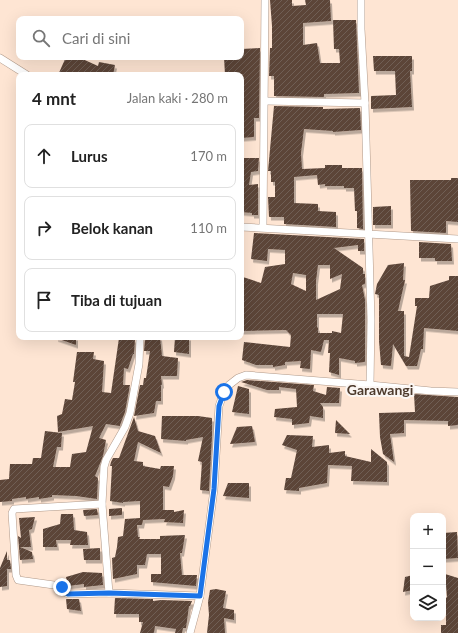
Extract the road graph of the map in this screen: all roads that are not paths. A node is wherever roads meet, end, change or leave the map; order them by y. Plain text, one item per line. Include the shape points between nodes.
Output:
1 (264, 0) edge
2 (361, 0) edge
3 (0, 58) edge
4 (22, 72) edge
5 (265, 101) junction
6 (365, 103) junction
7 (244, 227) edge
8 (263, 227) junction
9 (368, 233) junction
10 (458, 239) edge
11 (140, 340) edge
12 (370, 385) junction
13 (458, 392) edge
14 (102, 504) junction
15 (109, 593) junction
16 (200, 596) junction
17 (190, 633) edge

1 - 5 street
2 - 6 street
3 - 4 street
5 - 6 street
5 - 8 street
6 - 9 street
7 - 8 street
8 - 9 street
9 - 10 street
9 - 12 street
11 - 14 street via 139,364 130,413 106,460
12 - 13 street
12 - 16 street via 246,375 238,378 224,392 219,406 214,489
14 - 15 street
14 - 15 street via 14,509 12,513 16,574 18,580 61,586 68,594
15 - 16 street
16 - 17 street

